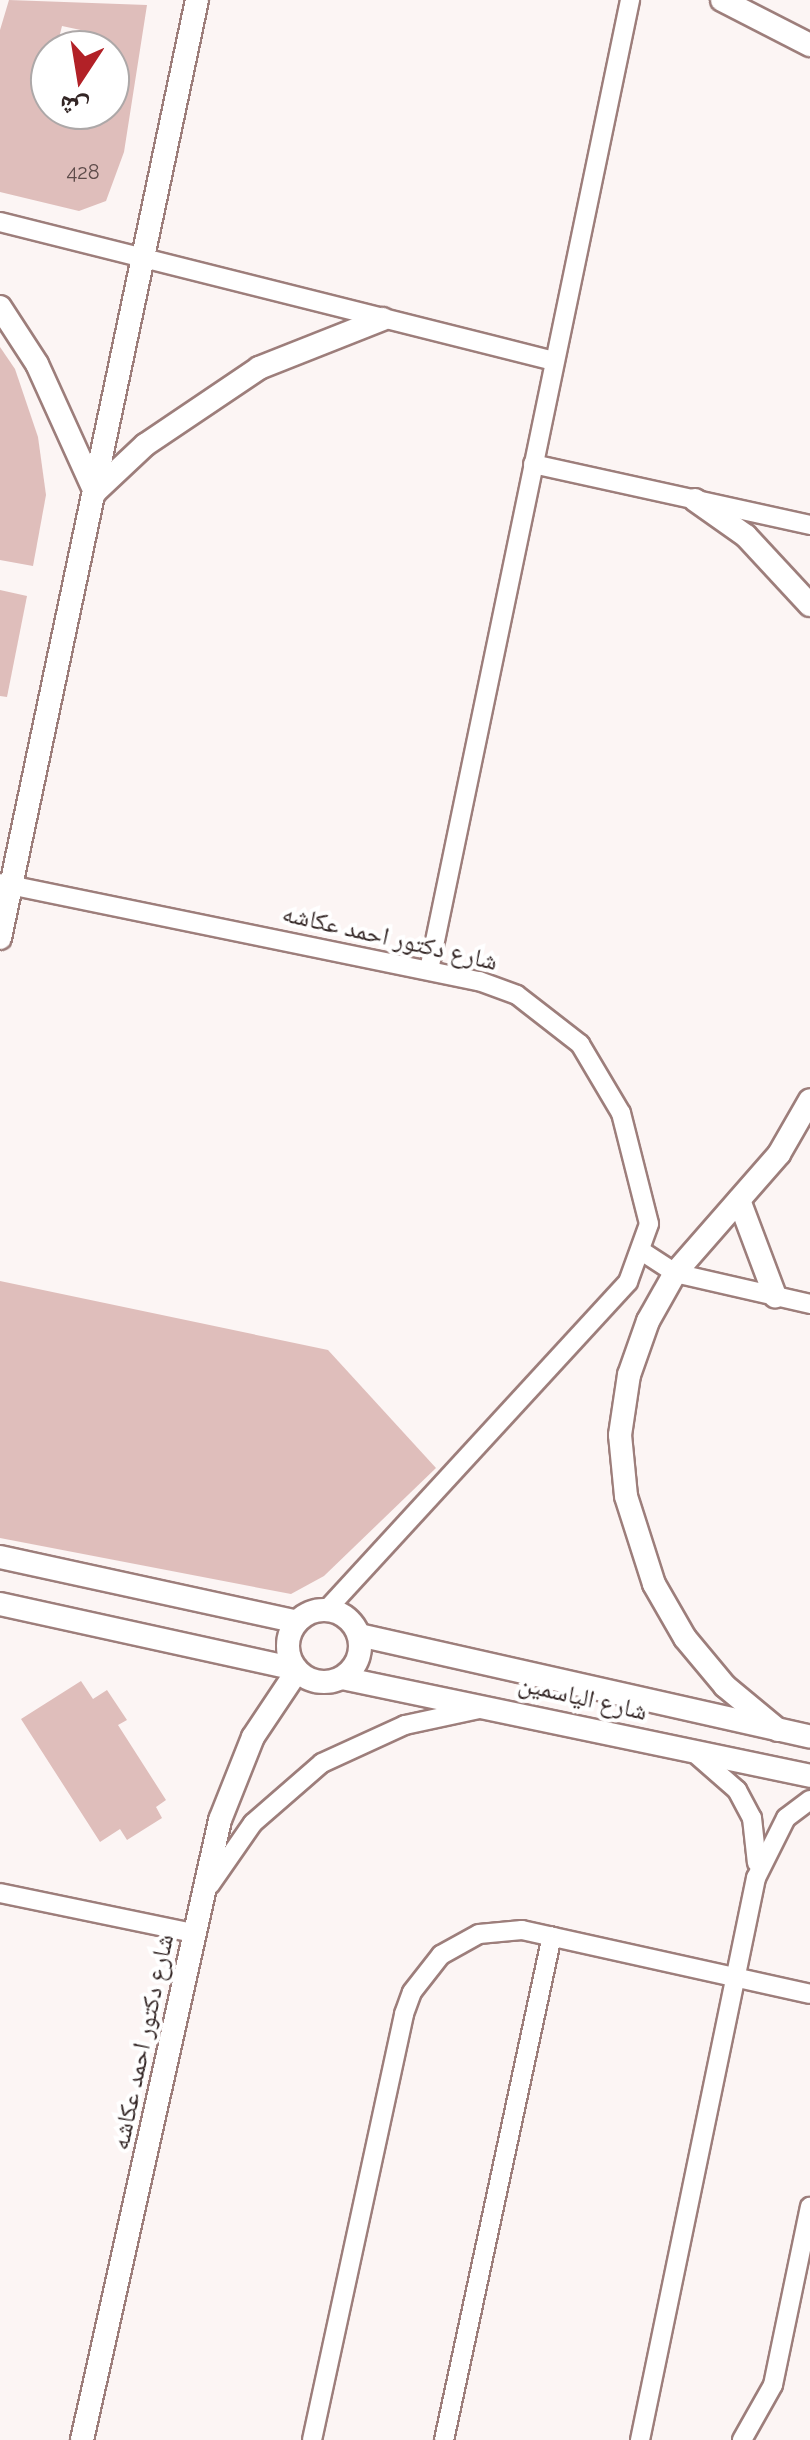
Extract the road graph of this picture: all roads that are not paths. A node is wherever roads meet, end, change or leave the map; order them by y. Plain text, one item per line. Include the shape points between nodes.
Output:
1 (198, 0) edge
2 (630, 0) edge
3 (722, 0) edge
4 (810, 45) edge
5 (0, 222) edge
6 (145, 259) junction
7 (0, 307) edge
8 (383, 319) junction
9 (554, 362) junction
10 (533, 464) junction
11 (95, 492) junction
12 (695, 500) junction
13 (810, 525) edge
14 (810, 605) edge
15 (6, 884) edge
16 (0, 938) edge
17 (429, 970) junction
18 (810, 1100) edge
19 (739, 1200) junction
20 (642, 1252) junction
21 (676, 1273) junction
22 (774, 1296) junction
23 (810, 1304) edge
24 (0, 1557) edge
25 (0, 1604) edge
26 (326, 1610) junction
27 (297, 1622) junction
28 (359, 1635) junction
29 (296, 1670) junction
30 (342, 1678) junction
31 (494, 1706) junction
32 (778, 1730) junction
33 (810, 1737) edge
34 (690, 1750) junction
35 (810, 1776) edge
36 (810, 1800) edge
37 (756, 1878) junction
38 (0, 1893) edge
39 (203, 1898) junction
40 (194, 1932) junction
41 (552, 1936) junction
42 (734, 1977) junction
43 (810, 1994) edge
44 (810, 2207) edge
45 (82, 2440) edge
46 (312, 2440) edge
47 (444, 2440) edge
48 (640, 2440) edge
49 (742, 2440) edge

1 - 6 street
2 - 9 street
3 - 4 street
5 - 6 street
6 - 8 street
6 - 11 street
7 - 11 street via 45,380
8 - 9 street
8 - 11 street via 259,368 145,445
9 - 10 street
10 - 12 street
10 - 17 street
11 - 15 street
12 - 13 street
12 - 14 street via 746,536
15 - 16 street
15 - 17 street, شارع دكتور احمد عكاشه
17 - 20 street, شارع دكتور احمد عكاشه via 516,995 580,1044 621,1113 649,1224
18 - 19 street via 779,1154
19 - 21 street
19 - 22 street
20 - 21 street
20 - 26 street, شارع دكتور احمد عكاشه via 617,1296
21 - 22 street
21 - 32 street via 648,1322 629,1376 620,1435 626,1496 654,1584 685,1638 725,1686
22 - 23 street
24 - 27 street
25 - 29 street
26 - 27 street
26 - 28 street via 342,1615
27 - 29 street via 288,1650
28 - 30 street via 356,1664
28 - 32 street, شارع الياسمين
29 - 30 street via 314,1681
29 - 39 street, شارع دكتور احمد عكاشه via 234,1778
30 - 31 street, شارع الياسمين
31 - 34 street, شارع الياسمين
31 - 39 street via 405,1725 322,1763 253,1822
32 - 33 street, شارع الياسمين
34 - 35 street, شارع الياسمين
34 - 37 street via 737,1790 752,1818
36 - 37 street via 786,1818
37 - 42 street
38 - 40 street
39 - 40 street, شارع دكتور احمد عكاشه
40 - 45 street, شارع دكتور احمد عكاشه
41 - 42 street
41 - 46 street via 522,1930 479,1934 441,1955 412,1992
41 - 47 street
42 - 43 street
42 - 48 street
44 - 49 street via 774,2385

